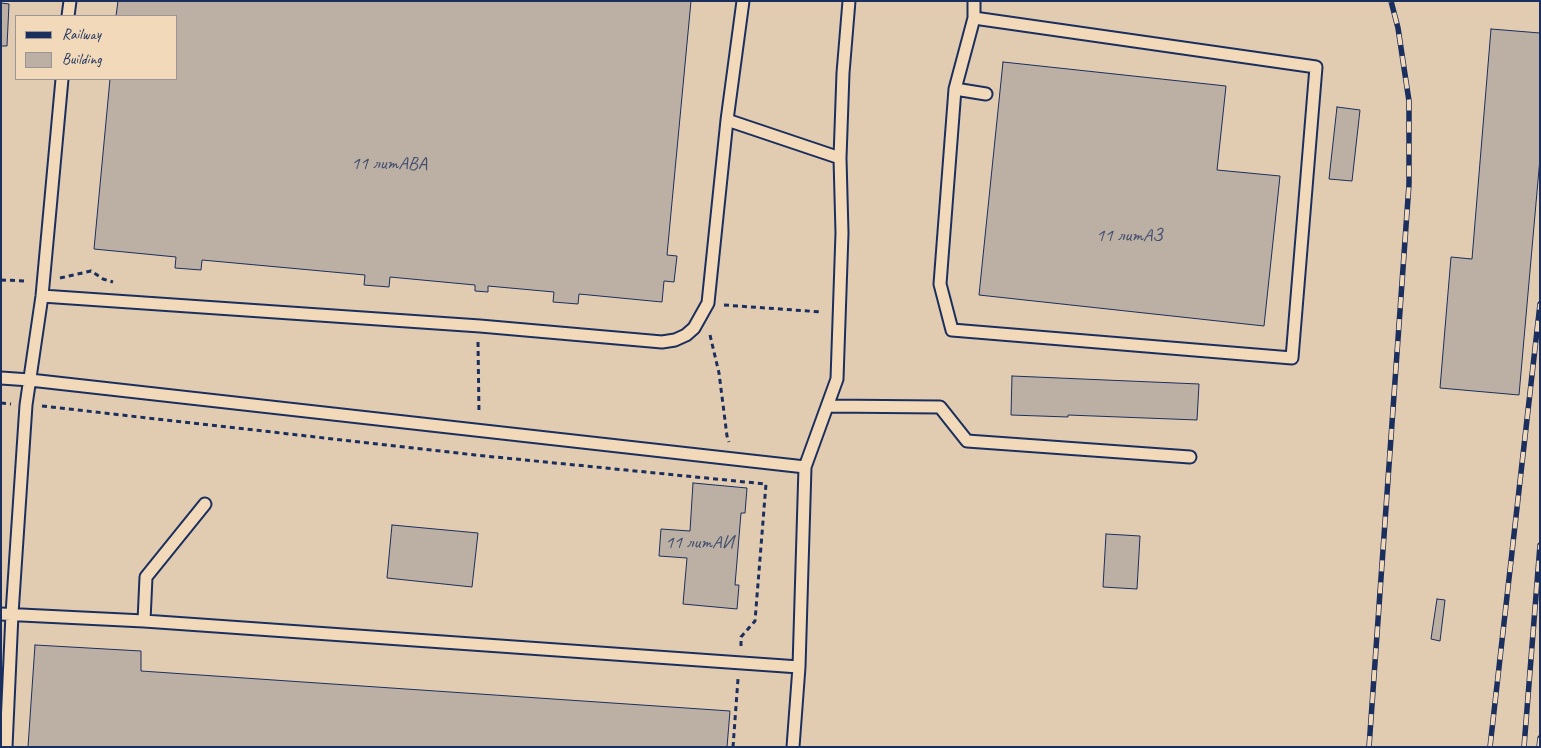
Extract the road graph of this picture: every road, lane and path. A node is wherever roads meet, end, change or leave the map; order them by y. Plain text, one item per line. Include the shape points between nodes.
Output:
1 (70, 1) edge
2 (743, 1) edge
3 (849, 1) edge
4 (974, 1) edge
5 (68, 15) edge
6 (974, 18) junction
7 (62, 80) edge
8 (955, 89) junction
9 (986, 94) dead end
10 (727, 120) junction
11 (840, 158) junction
12 (42, 296) junction
13 (708, 303) junction
14 (840, 313) junction
15 (480, 326) junction
16 (1, 378) edge
17 (30, 380) junction
18 (1, 403) edge
19 (26, 404) junction
20 (828, 406) junction
21 (478, 431) junction
22 (475, 455) junction
23 (1190, 457) dead end
24 (806, 467) junction
25 (205, 504) dead end
26 (6, 614) edge
27 (144, 621) junction
28 (740, 663) junction
29 (799, 667) junction
30 (6, 747) edge
31 (733, 747) edge
32 (793, 747) edge

1 - 5 lane
2 - 10 lane
3 - 11 lane
4 - 6 lane
6 - 8 lane
6 - 8 lane via 1316,67 1292,358 952,330 940,284
7 - 12 lane
8 - 9 lane
10 - 11 lane
10 - 13 lane
11 - 14 lane
12 - 15 lane
12 - 17 lane
13 - 14 path
13 - 15 lane via 702,317 686,335 662,342
14 - 20 lane via 837,379
15 - 21 path
16 - 17 lane
17 - 19 lane
17 - 21 lane
18 - 19 path
19 - 22 path
19 - 26 lane
20 - 23 lane via 940,407 967,441
20 - 24 lane
21 - 22 path
21 - 24 lane
22 - 28 path via 766,484 755,621 742,638
24 - 29 lane
25 - 27 lane via 146,577
26 - 27 lane
26 - 30 lane
27 - 28 lane
28 - 29 lane
28 - 31 path
29 - 32 lane

